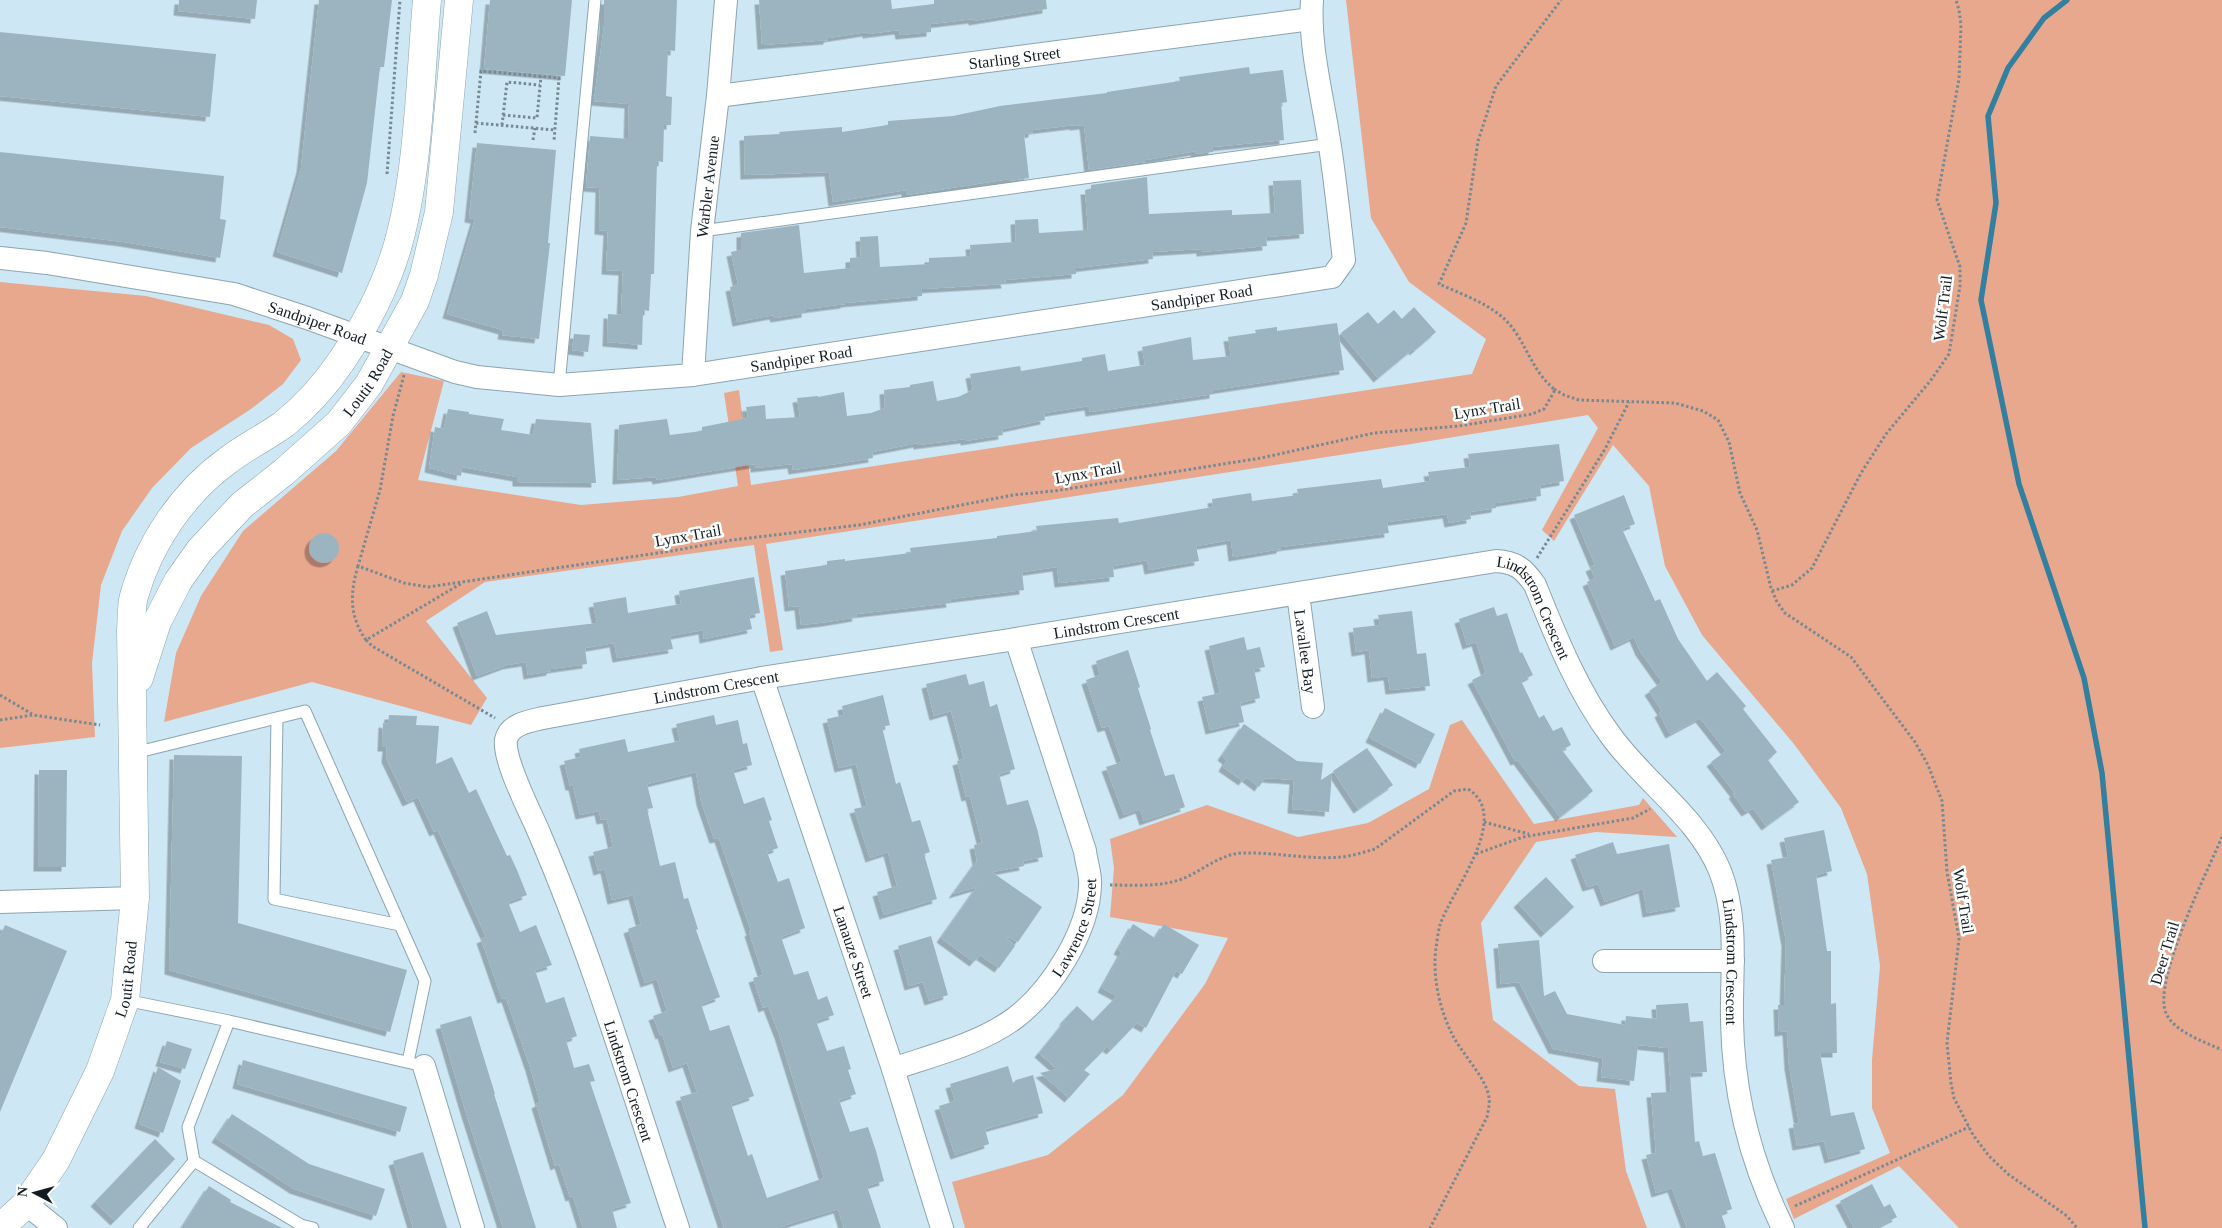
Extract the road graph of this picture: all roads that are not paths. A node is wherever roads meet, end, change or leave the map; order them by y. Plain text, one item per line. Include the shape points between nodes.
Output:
1 (427, 0) edge
2 (459, 0) edge
3 (595, 0) edge
4 (726, 0) edge
5 (1312, 10) edge
6 (718, 96) junction
7 (1330, 144) junction
8 (702, 231) junction
9 (0, 258) edge
10 (356, 337) junction
11 (401, 352) junction
12 (693, 374) junction
13 (558, 385) junction
14 (1298, 594) junction
15 (1016, 640) junction
16 (762, 678) junction
17 (133, 696) junction
18 (1313, 707) dead end
19 (277, 718) junction
20 (134, 753) junction
21 (135, 898) junction
22 (0, 902) edge
23 (400, 926) junction
24 (1604, 961) dead end
25 (1733, 961) junction
26 (125, 1000) junction
27 (229, 1021) junction
28 (416, 1064) junction
29 (893, 1069) junction
30 (194, 1161) junction
31 (26, 1204) junction
32 (1780, 1222) edge
33 (300, 1226) edge
34 (0, 1228) edge
35 (56, 1228) edge
36 (140, 1228) edge
37 (312, 1228) edge
38 (472, 1228) edge
39 (678, 1228) edge
40 (942, 1228) edge

1 - 10 street, Loutit Road via 414,155 397,247 382,289
2 - 11 street, Loutit Road via 439,212
3 - 13 lane
4 - 6 street, Warbler Avenue
5 - 6 street, Starling Street
5 - 7 street, Sandpiper Road
6 - 8 street, Warbler Avenue
7 - 8 lane
7 - 12 street, Sandpiper Road via 1344,260 1332,277
8 - 12 street, Warbler Avenue
9 - 10 street, Sandpiper Road via 234,294
10 - 11 street, Sandpiper Road
10 - 17 street, Loutit Road via 340,362 284,424 201,482 174,514 154,546 134,597 131,630
11 - 13 street, Sandpiper Road via 476,377
11 - 17 street, Loutit Road via 369,384 339,423 242,504 200,550 178,581 157,622
12 - 13 street, Sandpiper Road
14 - 15 street, Lindstrom Crescent
14 - 18 street, Lavallee Bay
14 - 25 street, Lindstrom Crescent via 1496,561 1519,566 1535,585 1586,697 1626,755 1698,834 1719,870 1732,920
15 - 16 street, Lindstrom Crescent
15 - 29 street, Lawrence Street via 1084,851 1090,885 1084,917 1071,949 1034,1000 1015,1018 953,1049
16 - 29 street, Lanauze Street
16 - 39 street, Lindstrom Crescent via 543,718 513,728 506,739 510,763 588,959
17 - 20 street, Loutit Road
19 - 20 lane
19 - 23 lane via 305,711
19 - 23 lane via 274,899
20 - 21 street, Loutit Road
21 - 22 street
21 - 26 street, Loutit Road
23 - 28 lane via 425,981
24 - 25 street
25 - 32 street, Lindstrom Crescent via 1732,1020 1740,1100 1748,1139
26 - 27 lane
26 - 31 street, Loutit Road via 100,1071 56,1160
27 - 28 lane
27 - 30 lane via 188,1127
28 - 38 street
29 - 40 street, Lanauze Street
30 - 33 lane
30 - 36 lane
31 - 34 street, Loutit Road
31 - 35 street
33 - 37 lane

